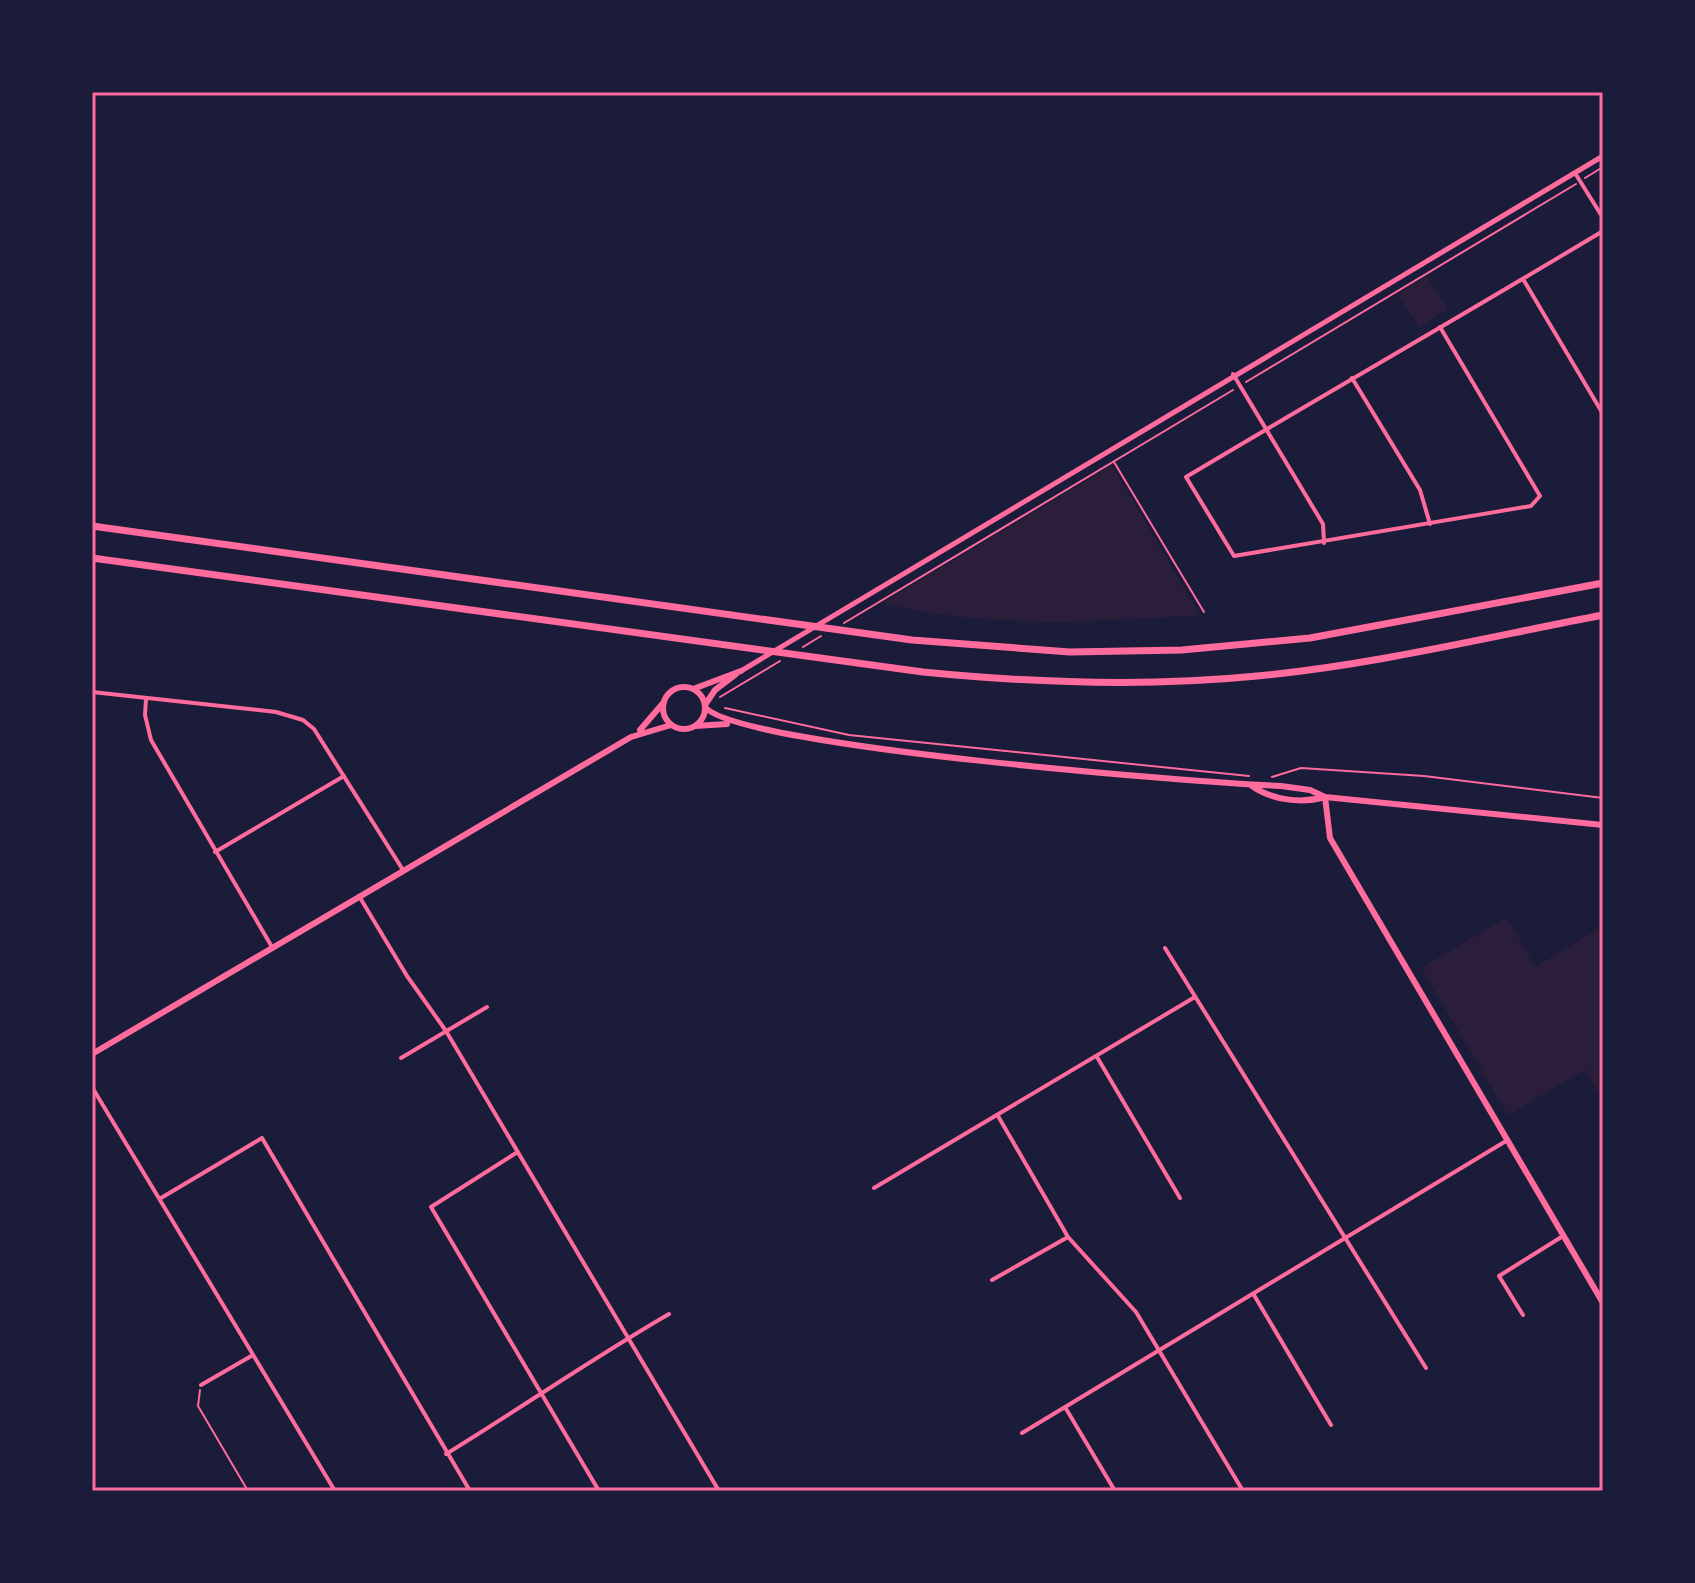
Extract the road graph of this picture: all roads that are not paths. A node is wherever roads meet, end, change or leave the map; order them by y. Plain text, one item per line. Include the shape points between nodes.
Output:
1 (1603, 156) edge
2 (1575, 173) junction
3 (1603, 218) edge
4 (1603, 231) edge
5 (1523, 279) junction
6 (1440, 327) junction
7 (1233, 374) junction
8 (1352, 378) junction
9 (1603, 414) edge
10 (1266, 429) junction
11 (1430, 524) junction
12 (92, 526) edge
13 (1324, 543) junction
14 (92, 558) edge
15 (1603, 583) edge
16 (1603, 615) edge
17 (741, 671) junction
18 (693, 689) junction
19 (92, 692) edge
20 (146, 699) junction
21 (664, 702) junction
22 (705, 706) junction
23 (671, 725) junction
24 (746, 725) junction
25 (695, 726) junction
26 (631, 737) junction
27 (344, 776) junction
28 (1252, 786) junction
29 (1325, 797) junction
30 (1603, 825) edge
31 (215, 852) junction
32 (403, 870) junction
33 (359, 896) junction
34 (272, 947) junction
35 (1165, 948) dead end
36 (1195, 997) junction
37 (487, 1007) dead end
38 (446, 1031) junction
39 (92, 1054) edge
40 (1097, 1057) junction
41 (401, 1058) dead end
42 (92, 1087) edge
43 (998, 1116) junction
44 (1506, 1141) junction
45 (516, 1153) junction
46 (874, 1188) dead end
47 (161, 1198) junction
48 (1180, 1198) dead end
49 (1563, 1236) junction
50 (1068, 1237) junction
51 (1345, 1237) junction
52 (992, 1280) dead end
53 (1254, 1295) junction
54 (1603, 1303) edge
55 (669, 1314) dead end
56 (1523, 1315) dead end
57 (628, 1337) junction
58 (1160, 1350) junction
59 (253, 1355) junction
60 (1426, 1368) dead end
61 (201, 1385) road end
62 (540, 1391) junction
63 (1065, 1407) junction
64 (1331, 1425) dead end
65 (1022, 1433) dead end
66 (446, 1454) junction
67 (335, 1491) edge
68 (470, 1491) edge
69 (599, 1491) edge
70 (719, 1491) edge
71 (1115, 1491) edge
72 (1243, 1491) edge

1 - 2 street
2 - 3 street
2 - 7 street
4 - 5 street
5 - 6 street
5 - 9 street
6 - 8 street
6 - 11 street via 1540,496 1531,506
7 - 10 street
7 - 17 street
8 - 10 street
8 - 11 street via 1420,490
10 - 13 street via 1323,524
10 - 13 street via 1186,477 1234,556
11 - 13 street
12 - 15 highway via 946,644 1041,650 1196,649 1355,631
14 - 16 highway via 1003,679 1187,681 1328,667
17 - 18 main road
17 - 22 main road via 715,690
18 - 21 main road via 673,690
18 - 22 main road
19 - 20 street
20 - 27 street via 291,714 314,729
20 - 31 street via 151,740
21 - 23 main road
21 - 26 main road
22 - 24 main road via 722,719
22 - 25 main road
23 - 25 main road
23 - 26 main road
24 - 25 main road
24 - 28 main road via 865,748
26 - 32 main road
27 - 31 street
27 - 32 street
28 - 29 main road via 1304,789
28 - 29 main road via 1281,798
29 - 30 main road
29 - 44 main road via 1330,838
31 - 34 street
32 - 33 main road
33 - 34 main road
33 - 38 street
34 - 39 main road
35 - 36 street
36 - 40 street
36 - 51 street
37 - 38 street
38 - 41 street
38 - 45 street
40 - 43 street
40 - 48 street
42 - 47 street
43 - 46 street
43 - 50 street
44 - 49 main road
44 - 51 street
45 - 57 street
45 - 62 street via 431,1207
47 - 59 street
47 - 66 street via 262,1138
49 - 54 main road
49 - 56 street via 1499,1276
50 - 52 street
50 - 58 street via 1127,1300
51 - 53 street
51 - 60 street
53 - 58 street
53 - 64 street
55 - 57 street
57 - 62 street
57 - 70 street
58 - 63 street
58 - 72 street
59 - 61 street
59 - 67 street
62 - 66 street
62 - 69 street
63 - 65 street
63 - 71 street
66 - 68 street

